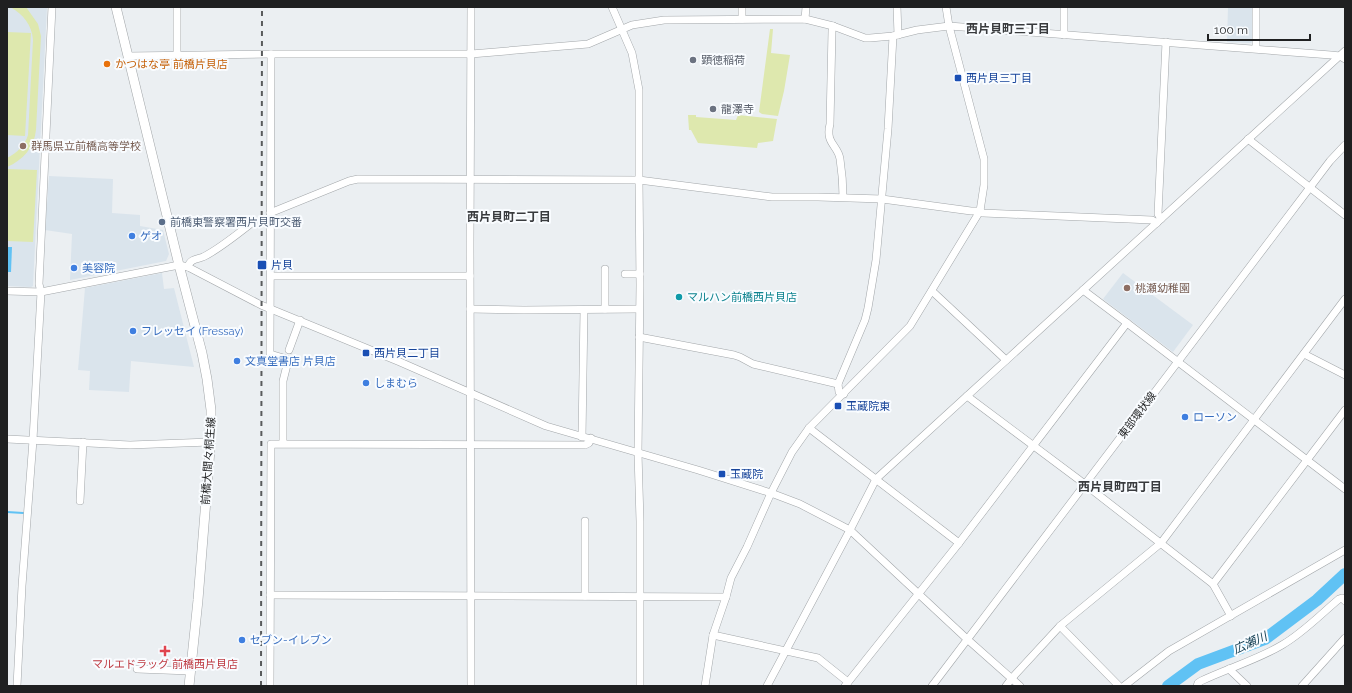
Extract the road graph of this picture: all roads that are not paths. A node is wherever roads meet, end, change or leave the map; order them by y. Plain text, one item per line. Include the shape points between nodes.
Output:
1 (52, 7) edge
2 (116, 7) edge
3 (177, 7) edge
4 (471, 7) edge
5 (612, 7) edge
6 (742, 7) edge
7 (806, 7) edge
8 (897, 7) edge
9 (946, 7) edge
10 (1064, 7) edge
11 (1256, 7) edge
12 (742, 18) junction
13 (805, 19) junction
14 (833, 26) junction
15 (949, 26) junction
16 (622, 29) junction
17 (1064, 35) junction
18 (895, 36) junction
19 (1166, 42) junction
20 (1256, 48) junction
21 (271, 54) junction
22 (471, 54) junction
23 (177, 55) junction
24 (128, 56) junction
25 (1343, 56) edge
26 (1248, 139) junction
27 (1345, 146) edge
28 (471, 179) junction
29 (639, 180) junction
30 (1310, 188) junction
31 (843, 197) junction
32 (882, 199) junction
33 (980, 211) junction
34 (270, 213) junction
35 (1345, 215) edge
36 (1159, 221) junction
37 (253, 222) dead end
38 (179, 265) junction
39 (188, 267) junction
40 (605, 269) dead end
41 (625, 274) dead end
42 (640, 274) junction
43 (270, 276) junction
44 (470, 276) junction
45 (1083, 290) junction
46 (7, 291) edge
47 (932, 291) junction
48 (41, 292) junction
49 (1345, 299) edge
50 (270, 308) junction
51 (470, 309) junction
52 (605, 309) junction
53 (639, 309) junction
54 (584, 310) junction
55 (300, 320) junction
56 (1127, 323) junction
57 (639, 337) junction
58 (289, 350) dead end
59 (1304, 354) junction
60 (1006, 360) junction
61 (1178, 361) junction
62 (1345, 375) edge
63 (838, 384) junction
64 (471, 394) junction
65 (844, 394) junction
66 (967, 396) junction
67 (1345, 410) edge
68 (1253, 420) junction
69 (809, 428) junction
70 (582, 437) junction
71 (591, 438) junction
72 (7, 439) edge
73 (33, 440) junction
74 (83, 442) junction
75 (210, 442) junction
76 (283, 443) junction
77 (470, 444) junction
78 (1034, 446) junction
79 (638, 453) junction
80 (1307, 460) junction
81 (876, 479) junction
82 (1085, 484) junction
83 (1344, 486) edge
84 (771, 493) junction
85 (80, 501) dead end
86 (585, 521) dead end
87 (850, 530) junction
88 (959, 543) junction
89 (1160, 543) junction
90 (1345, 550) edge
91 (1214, 584) junction
92 (919, 594) junction
93 (270, 595) junction
94 (471, 596) junction
95 (585, 596) junction
96 (640, 596) junction
97 (726, 596) junction
98 (1345, 601) edge
99 (1231, 616) junction
100 (1060, 626) junction
101 (713, 636) junction
102 (1345, 638) edge
103 (967, 639) junction
104 (785, 651) junction
105 (137, 668) dead end
106 (1229, 669) junction
107 (190, 671) junction
108 (1012, 678) junction
109 (847, 684) edge
110 (17, 686) edge
111 (189, 686) edge
112 (270, 686) edge
113 (471, 686) edge
114 (640, 686) edge
115 (705, 686) edge
116 (767, 686) edge
117 (932, 686) edge
118 (1006, 686) edge
119 (1020, 686) edge
120 (1119, 686) edge
121 (1124, 686) edge
122 (1197, 686) edge
123 (1247, 686) edge
124 (1302, 686) edge

1 - 48 street via 39,284
2 - 24 main road, 前橋大間々桐生線
3 - 23 street
4 - 22 street
5 - 16 street
6 - 12 street
7 - 13 street
8 - 18 street
9 - 15 street
10 - 17 street
11 - 20 street
12 - 13 street
12 - 16 street via 664,20
13 - 14 street
14 - 18 street via 865,38
14 - 31 street via 829,131 840,158
15 - 17 street
15 - 18 street
15 - 33 street via 984,159
16 - 22 street via 588,44
16 - 29 street via 632,53 639,84
17 - 19 street
18 - 32 street
19 - 20 street
19 - 36 street
20 - 25 street
21 - 22 street
21 - 23 street
21 - 34 street
22 - 28 street
23 - 24 street
24 - 38 main road, 前橋大間々桐生線
25 - 26 street
26 - 30 street
26 - 36 street
27 - 30 street, 東部環状線
28 - 29 street
28 - 34 street via 354,180
28 - 44 street
29 - 31 street via 772,197
29 - 42 street
30 - 35 street
30 - 61 street, 東部環状線
31 - 32 street
32 - 33 street via 971,212
32 - 63 street via 868,308
33 - 36 street
33 - 47 street
34 - 43 street
36 - 45 street
37 - 39 street via 214,250 192,261
38 - 39 street
38 - 48 street
38 - 75 main road, 前橋大間々桐生線 via 208,379 211,410
39 - 50 street
40 - 52 street
41 - 42 street
42 - 53 street
43 - 44 street
43 - 50 street
44 - 51 street
45 - 56 street
45 - 60 street
46 - 48 street
47 - 60 street
47 - 65 street via 910,326
48 - 73 street
49 - 59 street
50 - 55 street
50 - 76 street via 270,354 288,361 283,381
51 - 54 street
51 - 64 street
52 - 53 street
52 - 54 street
53 - 57 street
54 - 70 street
55 - 58 street
55 - 64 street
56 - 61 street
56 - 78 street
57 - 63 street via 734,355 753,364
57 - 79 street
59 - 62 street
59 - 68 street
60 - 66 street
61 - 68 street
61 - 82 street, 東部環状線
63 - 65 street via 839,392
64 - 70 street via 546,426
64 - 77 street
65 - 69 street
66 - 78 street
66 - 81 street
67 - 80 street
68 - 80 street
68 - 89 street
69 - 81 street
69 - 84 street via 792,452
70 - 71 street
71 - 77 street via 585,445
71 - 79 street
72 - 73 street
73 - 74 street
73 - 110 street
74 - 75 street via 130,445
74 - 85 street
75 - 107 main road, 前橋大間々桐生線
76 - 77 street
76 - 93 street via 270,445
77 - 94 street
78 - 82 street
78 - 88 street
79 - 84 street
79 - 96 street
80 - 83 street
80 - 91 street
81 - 87 street
81 - 88 street
82 - 89 street
82 - 103 street, 東部環状線
84 - 87 street via 800,504
84 - 97 street via 731,578
86 - 95 street
87 - 92 street
87 - 104 street
88 - 92 street
89 - 91 street
89 - 100 street
90 - 99 street
91 - 99 street
92 - 103 street
92 - 109 street
93 - 94 street
93 - 112 street
94 - 95 street
94 - 113 street
95 - 96 street
96 - 97 street
96 - 114 street
97 - 101 street
98 - 106 street via 1339,599 1284,644
99 - 121 street via 1169,651
100 - 108 street
100 - 120 street
101 - 104 street
101 - 115 street
102 - 124 street
103 - 108 street
103 - 117 street, 東部環状線
104 - 109 street via 821,659
104 - 116 street
105 - 107 street
106 - 122 street via 1201,681
106 - 123 street
107 - 111 main road, 前橋大間々桐生線
108 - 118 street
108 - 119 street

